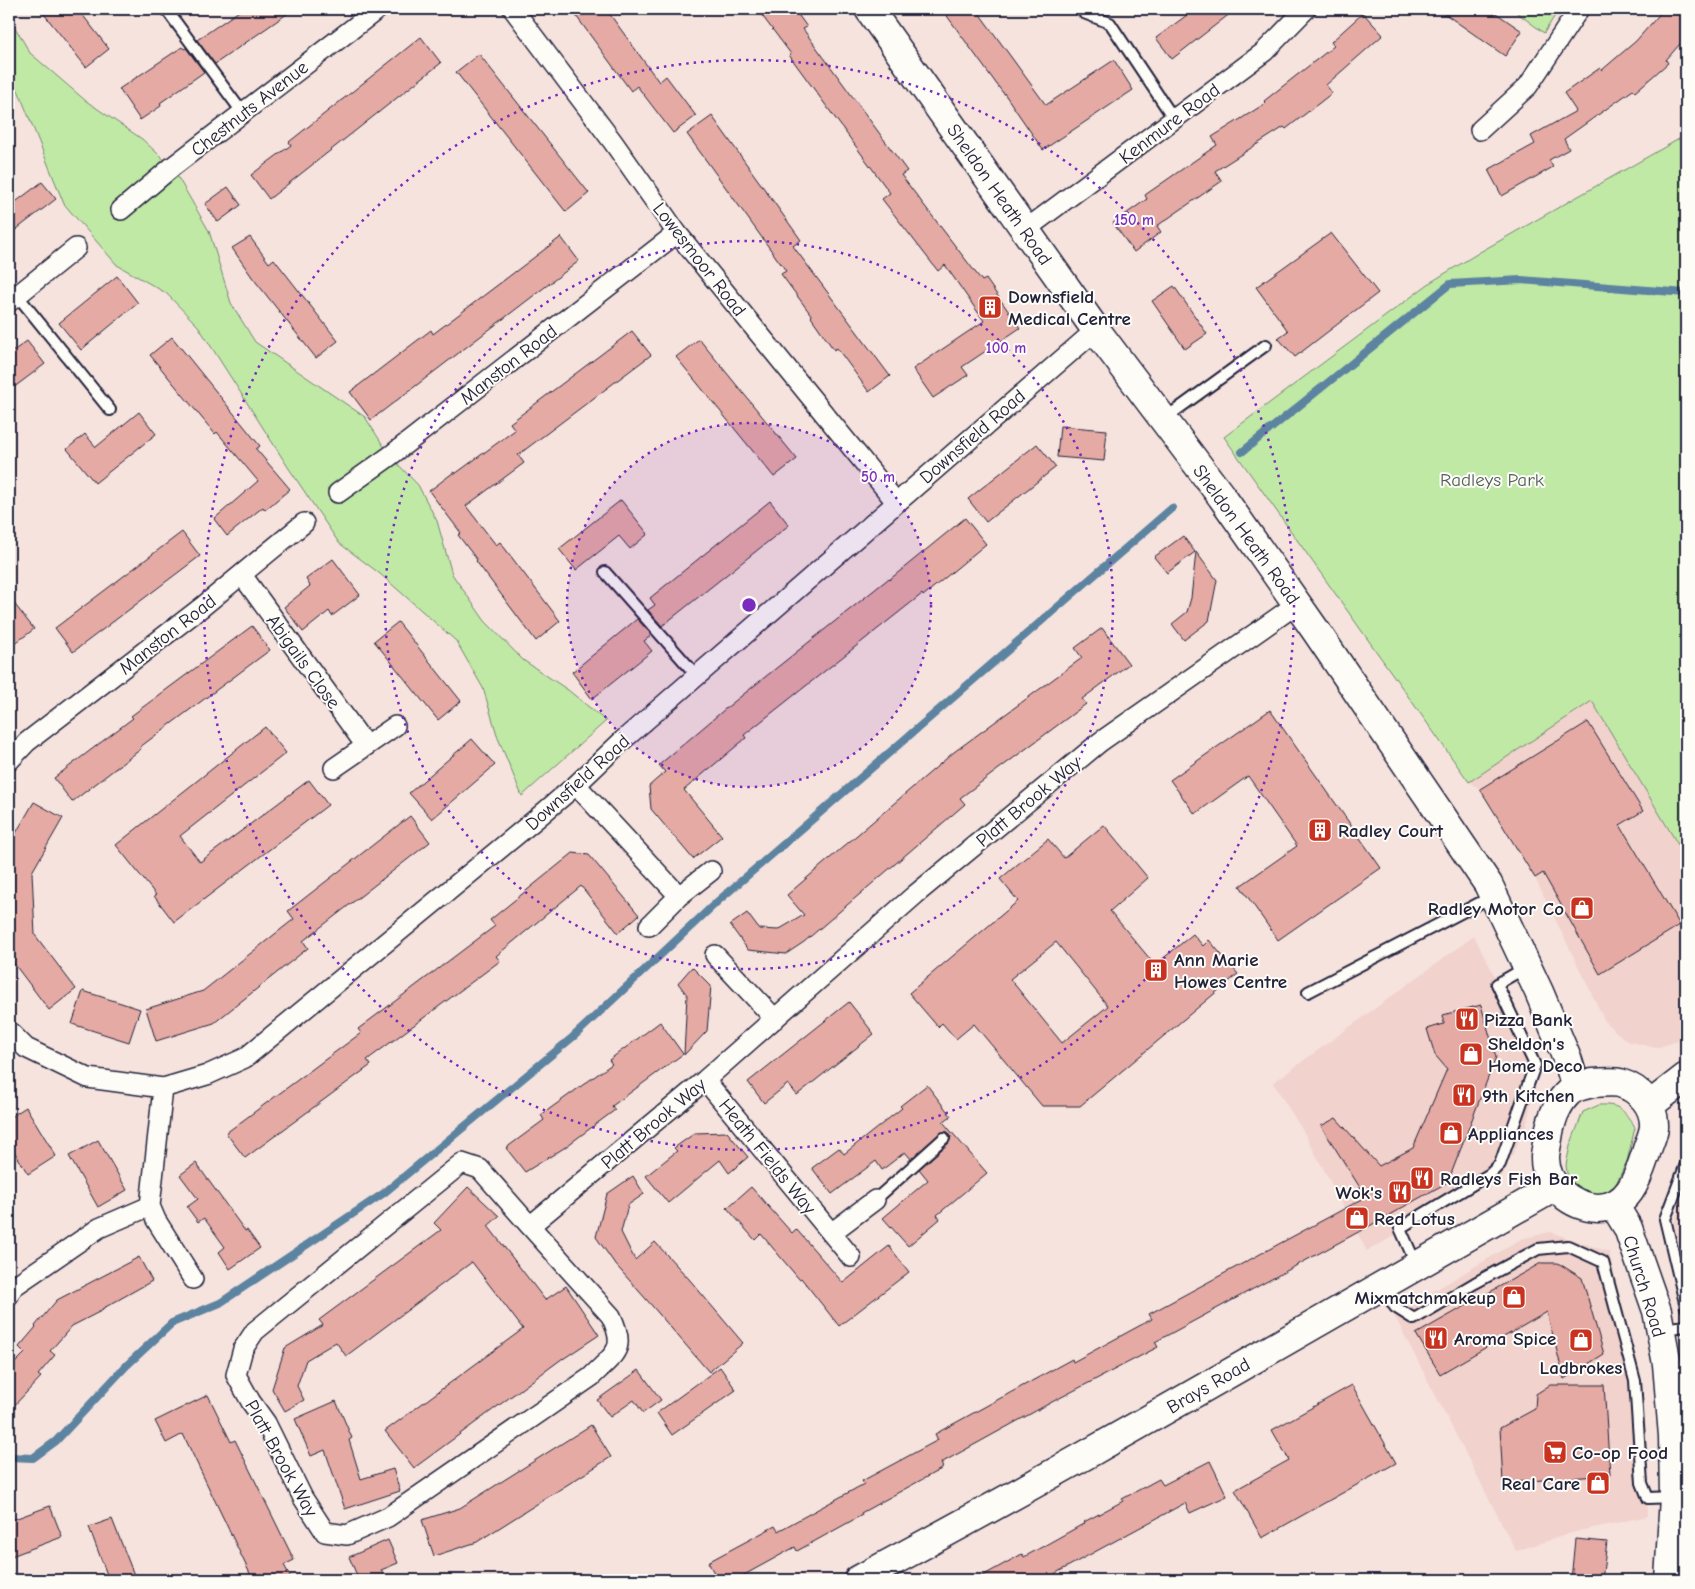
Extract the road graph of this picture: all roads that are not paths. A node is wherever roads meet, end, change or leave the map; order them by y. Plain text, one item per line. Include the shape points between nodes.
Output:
1 (166, 9) edge
2 (378, 9) edge
3 (513, 9) edge
4 (869, 9) edge
5 (1081, 9) edge
6 (1306, 9) edge
7 (1579, 9) edge
8 (242, 112) junction
9 (1174, 119) junction
10 (1480, 130) dead end
11 (121, 210) dead end
12 (1025, 230) junction
13 (676, 233) junction
14 (76, 248) dead end
15 (13, 299) edge
16 (1096, 330) junction
17 (1266, 346) dead end
18 (110, 410) dead end
19 (1163, 420) junction
20 (338, 493) dead end
21 (896, 502) junction
22 (304, 523) dead end
23 (605, 572) dead end
24 (242, 575) junction
25 (1297, 604) junction
26 (697, 676) junction
27 (395, 726) dead end
28 (366, 746) junction
29 (9, 761) edge
30 (334, 768) dead end
31 (576, 784) junction
32 (711, 871) dead end
33 (678, 896) junction
34 (1494, 896) junction
35 (649, 926) dead end
36 (715, 955) dead end
37 (1526, 968) junction
38 (1308, 992) dead end
39 (775, 1019) junction
40 (9, 1031) edge
41 (1686, 1077) edge
42 (706, 1080) junction
43 (1576, 1087) junction
44 (163, 1088) junction
45 (1650, 1105) junction
46 (944, 1138) dead end
47 (1686, 1164) edge
48 (1555, 1187) junction
49 (874, 1200) joint
50 (1614, 1205) junction
51 (150, 1206) junction
52 (530, 1226) junction
53 (831, 1233) junction
54 (850, 1257) dead end
55 (1417, 1266) junction
56 (193, 1279) dead end
57 (1381, 1285) junction
58 (10, 1287) edge
59 (1686, 1307) edge
60 (1673, 1328) edge
61 (1680, 1496) edge
62 (858, 1580) edge
63 (1669, 1580) edge

1 - 8 lane
2 - 8 street, Chestnuts Avenue
3 - 13 street, Lowesmoor Road via 610,138
4 - 12 street, Sheldon Heath Road
5 - 9 lane via 1110,23
6 - 9 street, Kenmure Road via 1264,52
7 - 10 street via 1528,86
8 - 11 street, Chestnuts Avenue
9 - 12 street, Kenmure Road
12 - 16 street, Sheldon Heath Road
13 - 20 street, Manston Road
13 - 21 street, Lowesmoor Road
14 - 15 street
15 - 18 lane
16 - 19 street, Sheldon Heath Road
16 - 21 street, Downsfield Road
17 - 19 lane
19 - 25 street, Sheldon Heath Road
21 - 26 street, Downsfield Road
22 - 24 street, Manston Road
23 - 26 lane
24 - 28 street, Abigails Close
24 - 29 street, Manston Road via 27,742
25 - 34 street, Sheldon Heath Road
25 - 39 street, Platt Brook Way via 1100,742 916,894
26 - 31 street, Downsfield Road
27 - 28 street
28 - 30 street
31 - 33 street
31 - 44 street, Downsfield Road via 245,1058 207,1075
32 - 33 street
33 - 35 street
34 - 37 street, Sheldon Heath Road
34 - 38 lane
36 - 39 street
37 - 43 street, Sheldon Heath Road via 1539,992
37 - 55 lane via 1497,984 1535,1065 1500,1164 1490,1174 1400,1228
39 - 42 street, Platt Brook Way
40 - 44 street, Downsfield Road via 26,1048 88,1078
41 - 45 street
42 - 52 street, Platt Brook Way
42 - 53 street, Heath Fields Way
43 - 45 street via 1619,1083 1641,1095
43 - 48 street via 1567,1093 1551,1122 1545,1159
44 - 51 street
45 - 50 street via 1654,1129 1639,1174 1632,1190
46 - 49 lane
47 - 59 lane via 1665,1219
48 - 50 street via 1566,1198 1581,1205 1599,1208
48 - 55 street, Brays Road
49 - 53 street
50 - 60 street, Church Road via 1628,1228 1657,1311
51 - 56 street
51 - 58 street via 99,1228
52 - 52 street, Platt Brook Way via 610,1316 618,1331 620,1346 591,1376 388,1517 347,1535 325,1532 236,1374 243,1350 255,1331 462,1163 480,1169
53 - 54 street, Heath Fields Way
55 - 57 street, Brays Road
57 - 61 lane via 1395,1307 1414,1319 1538,1250 1568,1246 1603,1262 1635,1381 1642,1483 1648,1498
57 - 62 street, Brays Road via 1137,1426
60 - 61 street, Church Road via 1669,1382
61 - 63 street, Church Road

